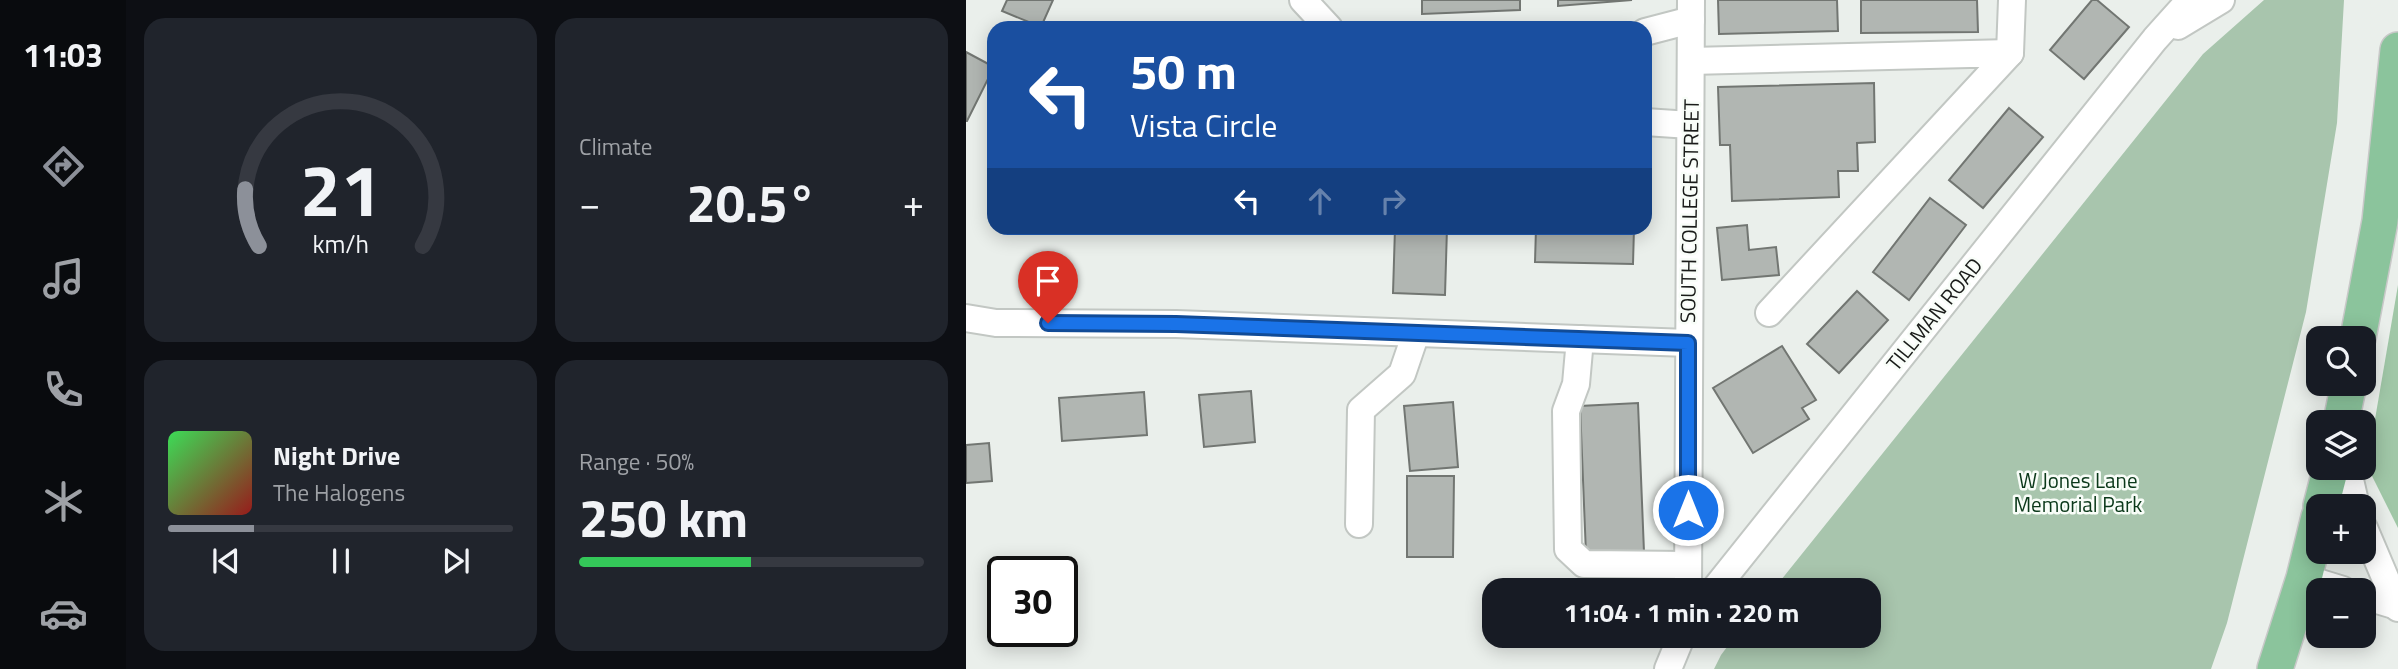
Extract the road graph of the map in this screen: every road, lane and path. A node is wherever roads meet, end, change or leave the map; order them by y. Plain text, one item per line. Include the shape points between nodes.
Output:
1 (1303, 0) edge
2 (2012, 0) edge
3 (2190, 0) edge
4 (2221, 0) edge
5 (1691, 10) edge
6 (1322, 21) edge
7 (1652, 29) edge
8 (2155, 39) junction
9 (2398, 50) edge
10 (2010, 53) junction
11 (1691, 61) junction
12 (1652, 122) edge
13 (1690, 124) junction
14 (1769, 313) dead end
15 (966, 318) edge
16 (2360, 326) edge
17 (1416, 333) junction
18 (1580, 339) junction
19 (1688, 343) junction
20 (1359, 524) dead end
21 (2376, 557) edge
22 (2307, 564) edge
23 (1688, 578) edge
24 (1724, 578) edge
25 (2304, 578) joint
26 (2376, 600) edge
27 (2397, 607) edge
28 (1677, 648) edge
29 (1668, 669) edge
30 (2276, 669) edge

1 - 6 street
2 - 10 street
3 - 8 street, TILLMAN ROAD
4 - 8 street, TILLMAN ROAD
5 - 7 street
5 - 11 street, SOUTH COLLEGE STREET
8 - 24 street, TILLMAN ROAD
9 - 16 main road via 2380,221
10 - 11 street
10 - 14 street
11 - 13 street, SOUTH COLLEGE STREET
12 - 13 street
13 - 19 street, SOUTH COLLEGE STREET
15 - 17 street via 996,323
17 - 18 street
17 - 20 street via 1402,374 1361,410
18 - 19 street
18 - 23 street via 1576,384 1566,411 1569,549 1584,564
19 - 23 street, SOUTH COLLEGE STREET
21 - 27 street
22 - 25 main road
25 - 30 main road
26 - 27 street
28 - 29 street

